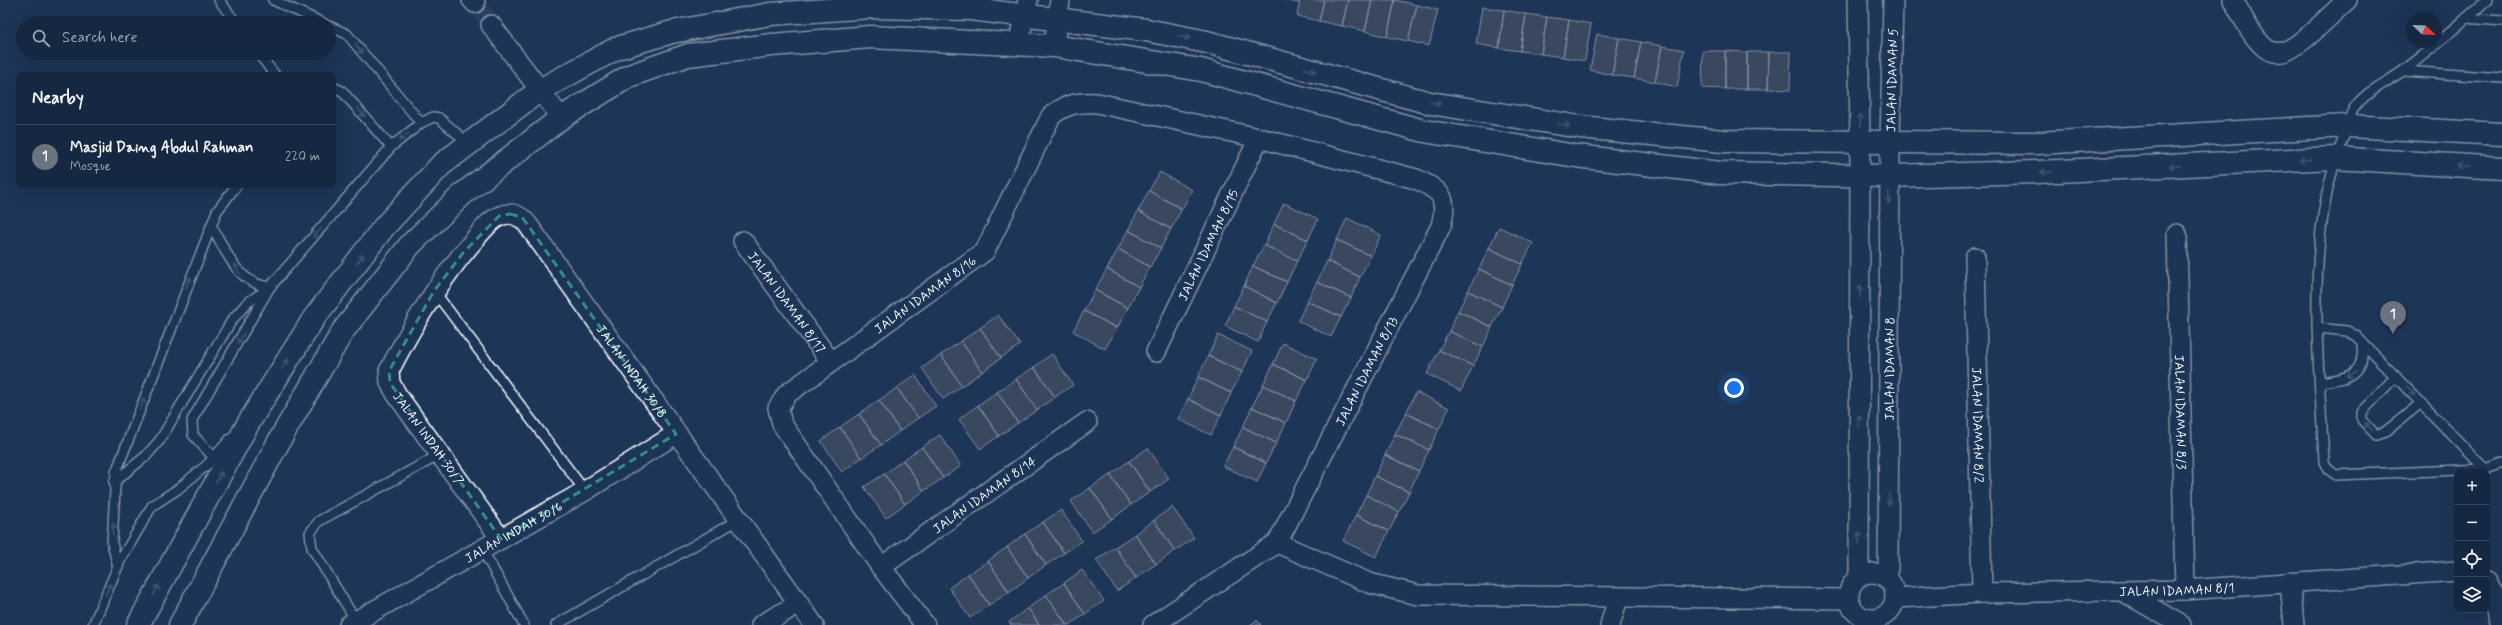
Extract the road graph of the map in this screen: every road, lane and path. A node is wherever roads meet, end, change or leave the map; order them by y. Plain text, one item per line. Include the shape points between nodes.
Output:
1 (219, 0) edge
2 (274, 0) edge
3 (1858, 0) edge
4 (1893, 0) edge
5 (2233, 0) edge
6 (2347, 0) edge
7 (2487, 0) edge
8 (1026, 8) edge
9 (1059, 10) edge
10 (231, 16) edge
11 (308, 16) edge
12 (2466, 18) junction
13 (2502, 21) edge
14 (491, 25) tunnel mouth
15 (336, 29) edge
16 (1018, 44) junction
17 (1054, 46) junction
18 (263, 60) edge
19 (2404, 71) junction
20 (273, 72) edge
21 (2502, 78) edge
22 (336, 88) edge
23 (540, 90) junction
24 (561, 118) junction
25 (421, 124) junction
26 (2347, 126) junction
27 (2502, 134) edge
28 (1259, 138) junction
29 (469, 144) junction
30 (391, 146) junction
31 (2334, 158) junction
32 (1860, 159) junction
33 (1890, 159) junction
34 (2502, 168) edge
35 (235, 188) edge
36 (212, 227) junction
37 (2177, 234) dead end
38 (743, 241) dead end
39 (1975, 257) dead end
40 (270, 287) junction
41 (434, 291) junction
42 (2317, 328) junction
43 (2362, 345) junction
44 (1156, 352) dead end
45 (831, 362) junction
46 (2396, 376) junction
47 (2320, 382) junction
48 (1889, 384) junction
49 (1860, 387) junction
50 (263, 400) junction
51 (2421, 403) junction
52 (1087, 422) dead end
53 (676, 434) junction
54 (440, 454) junction
55 (214, 458) junction
56 (2502, 463) edge
57 (2485, 469) joint
58 (2454, 470) edge
59 (114, 482) junction
60 (585, 491) junction
61 (738, 520) junction
62 (501, 539) junction
63 (1277, 543) junction
64 (482, 550) junction
65 (118, 567) junction
66 (881, 567) junction
67 (2454, 571) edge
68 (1859, 577) junction
69 (1888, 578) junction
70 (2290, 582) junction
71 (2490, 587) edge
72 (2185, 590) junction
73 (2124, 592) junction
74 (1982, 593) junction
75 (1618, 598) junction
76 (1896, 598) junction
77 (1849, 600) junction
78 (798, 604) junction
79 (352, 623) edge
80 (93, 625) edge
81 (138, 625) edge
82 (180, 625) edge
83 (524, 625) edge
84 (556, 625) edge
85 (761, 625) edge
86 (814, 625) edge
87 (925, 625) edge
88 (1153, 625) edge
89 (1610, 625) edge
90 (2182, 625) edge
91 (2294, 625) edge
92 (2499, 625) edge

1 - 10 lane
2 - 11 lane
32 -> 3 street
4 - 33 street, JALAN IDAMAN 5
5 - 6 street via 2264,47 2274,53 2285,51 2298,43
7 - 12 lane
8 - 9 main road
8 - 16 street
8 - 23 main road via 871,7 770,14 672,32 617,48
9 - 17 street
9 -> 32 main road via 1207,42 1430,103 1580,128 1723,140
12 - 13 lane
12 - 19 lane
14 - 23 street
15 -> 25 lane via 347,34
16 - 17 main road
16 - 24 main road via 870,38 772,45 688,55 630,76
17 - 32 main road via 1140,58 1201,70 1424,131 1568,155 1720,173
18 - 20 lane
19 - 21 lane
19 - 26 lane via 2382,82 2366,96 2354,109
22 -> 30 lane via 342,91
23 - 24 street
23 - 29 main road
24 - 82 main road via 458,198 410,246 343,331 283,434
25 - 29 lane via 433,117 439,118
25 -> 30 lane
26 - 27 main road
26 - 31 lane
26 - 33 main road via 2036,143
28 - 44 street, JALAN IDAMAN 8/15
28 - 45 street, JALAN IDAMAN 8/16 via 1097,103 1080,102 1066,105 1051,116 1042,131 985,251
28 - 63 street, JALAN IDAMAN 8/13 via 1416,179 1432,186 1443,197 1445,210 1441,226
50 -> 29 main road via 314,318 384,227 441,165
30 -> 40 lane
31 -> 33 main road via 2037,172
34 -> 31 main road
31 - 42 lane via 2327,190 2318,266
32 - 33 main road
32 - 33 main road
49 -> 32 street
33 -> 48 street, JALAN IDAMAN 8
35 - 36 lane via 218,211
40 -> 36 lane via 259,286 242,277
59 -> 36 lane via 191,275
37 - 72 street, JALAN IDAMAN 8/3
38 - 45 street, JALAN IDAMAN 8/17
39 - 74 street, JALAN IDAMAN 8/2
40 -> 55 lane via 192,420 193,436
40 - 59 lane via 247,303 232,320 160,440 146,456
41 - 53 street, JALAN INDAH 30/8 via 487,226 499,216 510,214 522,217
41 - 54 street, JALAN INDAH 30/7 via 389,371 390,383
41 - 60 lane
42 - 43 lane via 2347,331 2356,336
42 - 47 lane
43 - 46 lane
43 -> 47 lane via 2364,360 2356,373 2343,379
45 - 66 street, JALAN IDAMAN 8/16 via 787,394 778,408 782,424
46 -> 51 lane
51 -> 46 lane via 2385,432 2376,435 2362,420 2362,412
47 - 58 lane via 2324,462 2336,475
48 - 49 street
48 -> 69 street, JALAN IDAMAN 8
68 -> 49 street
50 - 55 lane
81 -> 50 main road
51 - 57 lane
52 - 66 street, JALAN IDAMAN 8/14
53 - 60 street, JALAN INDAH 30/6
53 - 61 street, JALAN INDAH 30/8
54 - 62 street, JALAN INDAH 30/7
54 - 79 lane via 319,521 310,533 312,548
55 - 65 lane via 178,489 152,506
56 - 57 lane
65 -> 59 lane via 112,543
60 - 62 street, JALAN INDAH 30/6
61 - 78 street, JALAN INDAH 30/8
61 - 84 lane
62 - 64 street, JALAN INDAH 30/6
63 - 75 street via 1369,583 1418,595
63 - 88 street
64 - 79 street, JALAN INDAH 30/6
64 - 83 lane
80 -> 65 lane
66 - 87 street
67 - 70 street, JALAN IDAMAN 8/1
68 - 69 street via 1874,572
68 - 77 street via 1851,586
69 - 76 street
70 - 72 street, JALAN IDAMAN 8/1
70 - 91 street
71 - 92 street via 2496,599
72 - 73 street, JALAN IDAMAN 8/1
73 - 74 street, JALAN IDAMAN 8/1
73 - 90 street
74 - 76 street, JALAN IDAMAN 8/1
75 - 77 street
75 - 89 street
76 - 77 street via 1890,612 1877,619 1862,617 1851,607
78 - 85 street
78 - 86 street, JALAN INDAH 30/8

